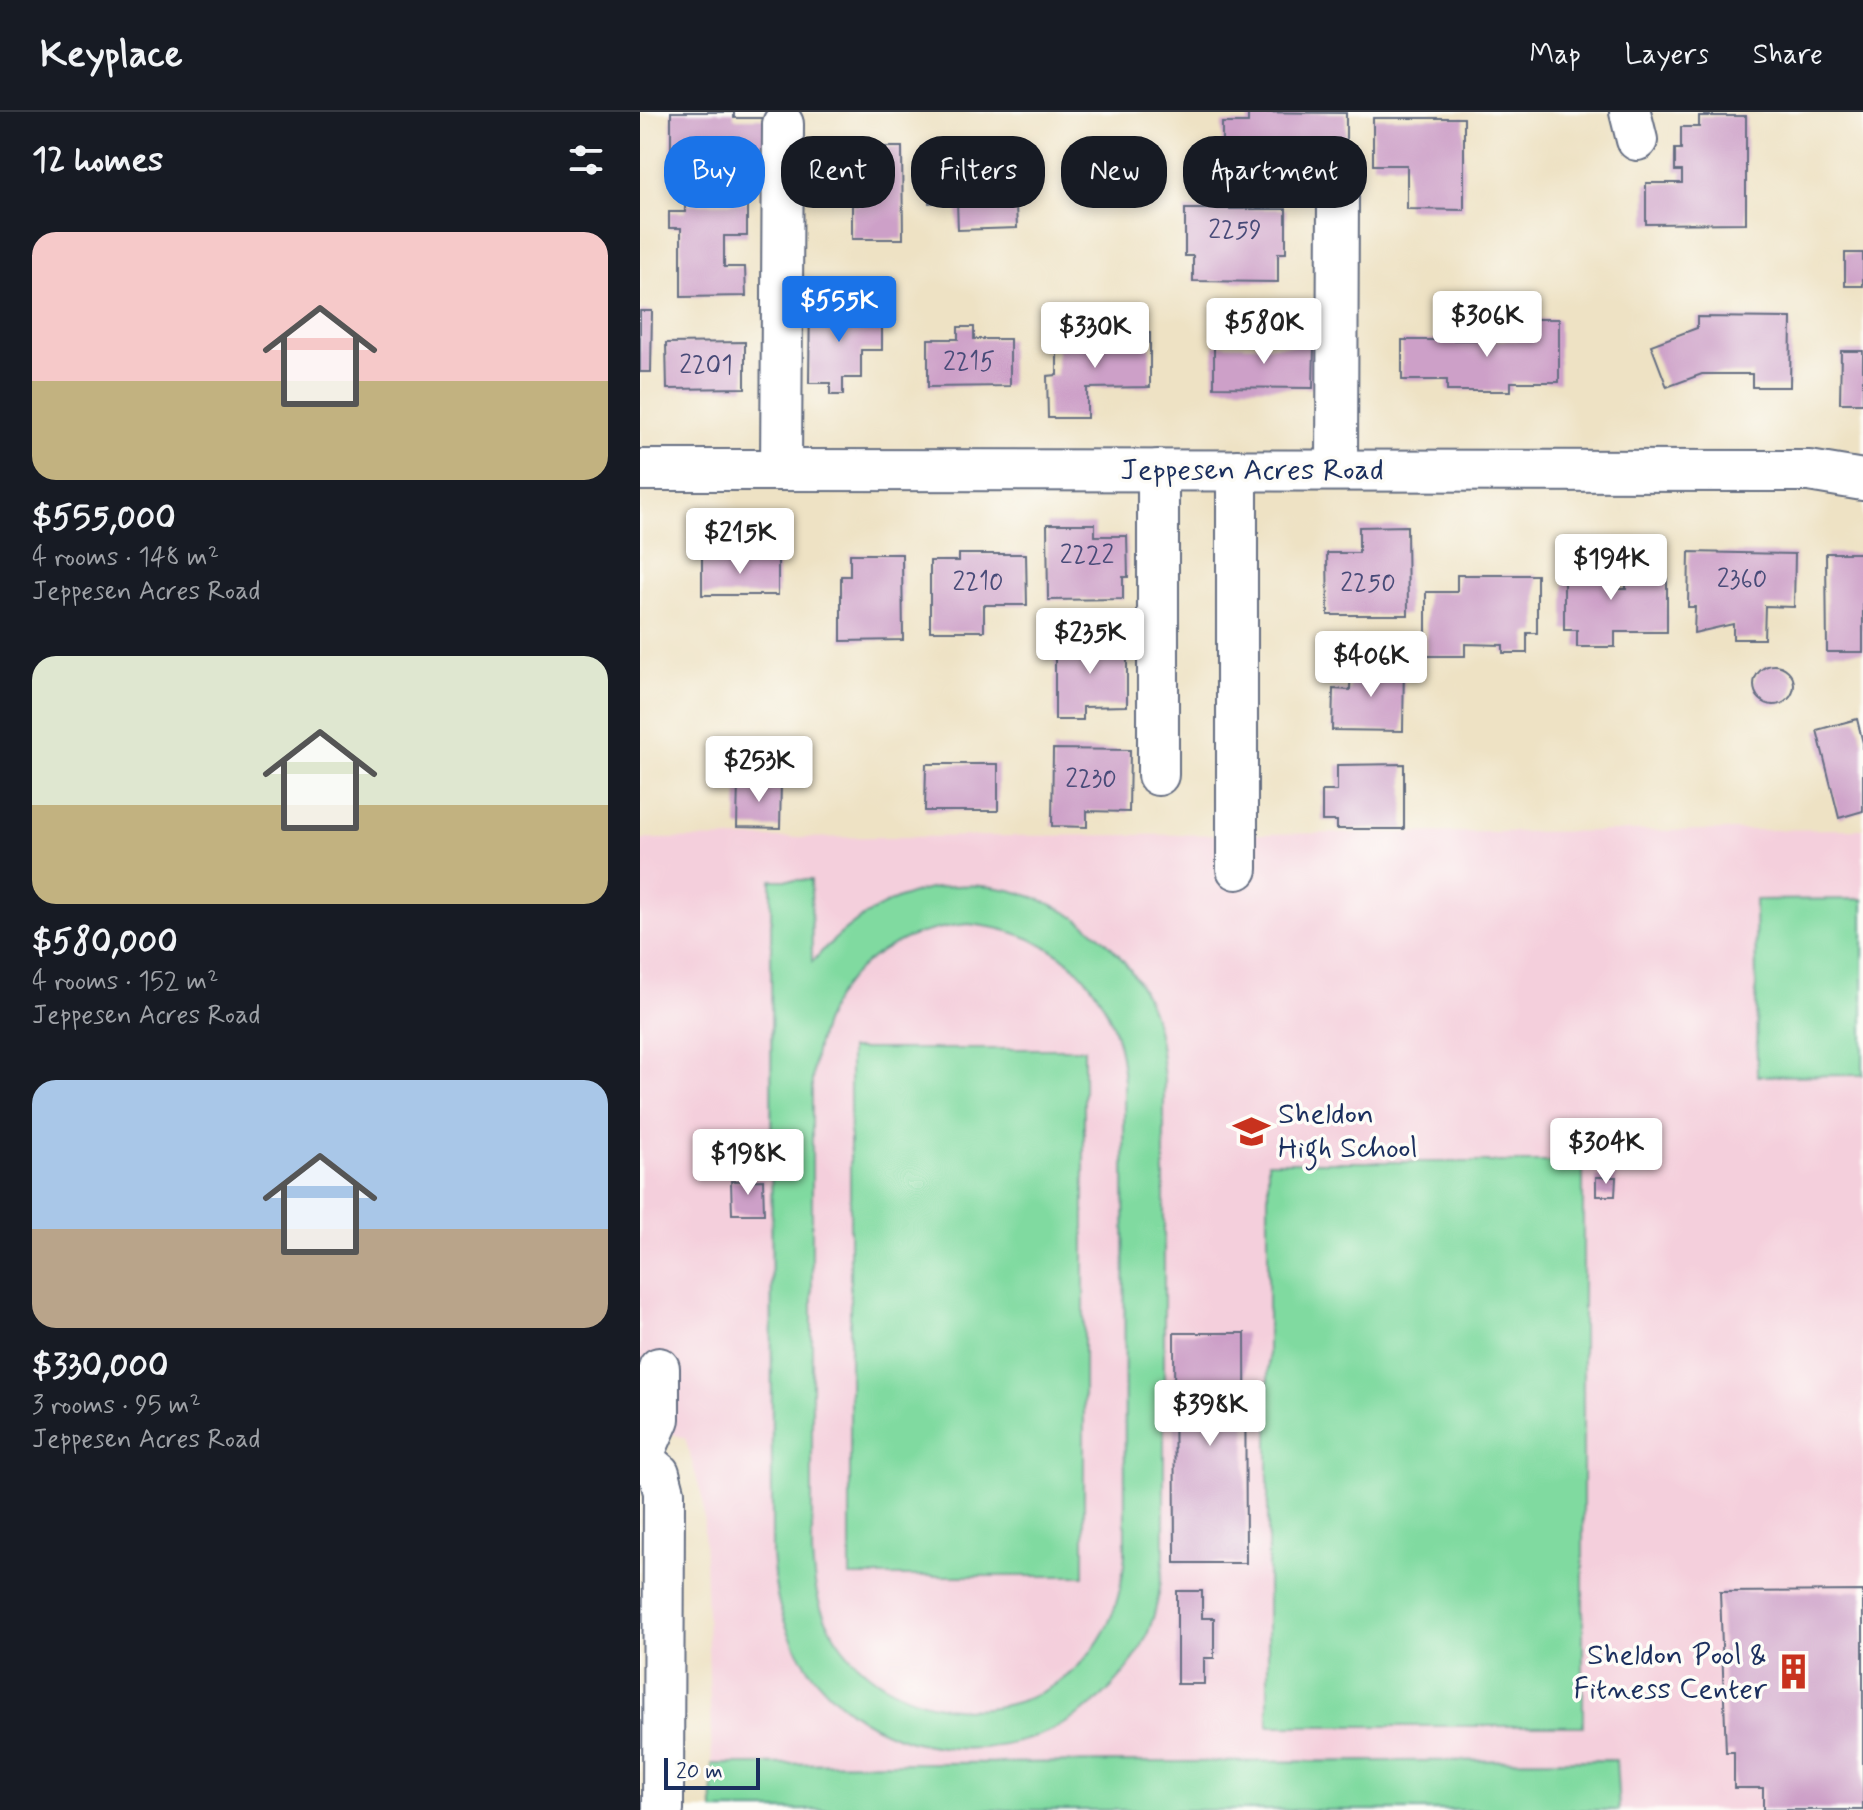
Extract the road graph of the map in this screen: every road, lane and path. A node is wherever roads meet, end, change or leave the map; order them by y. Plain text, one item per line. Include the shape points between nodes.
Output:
1 (783, 124) dead end
2 (1338, 208) edge
3 (640, 470) edge
4 (781, 470) junction
5 (1158, 470) junction
6 (1237, 470) junction
7 (1337, 470) junction
8 (1863, 480) edge
9 (1158, 775) dead end
10 (1237, 869) dead end
11 (659, 1368) dead end
12 (641, 1458) edge
13 (663, 1810) edge

1 - 4 street
2 - 7 street
3 - 4 street, Jeppesen Acres Road
4 - 5 street, Jeppesen Acres Road
5 - 6 street, Jeppesen Acres Road
5 - 9 street
6 - 7 street, Jeppesen Acres Road
6 - 10 street
7 - 8 street, Jeppesen Acres Road via 1809,471
11 - 12 street via 659,1419
12 - 13 street via 659,1473 664,1492

